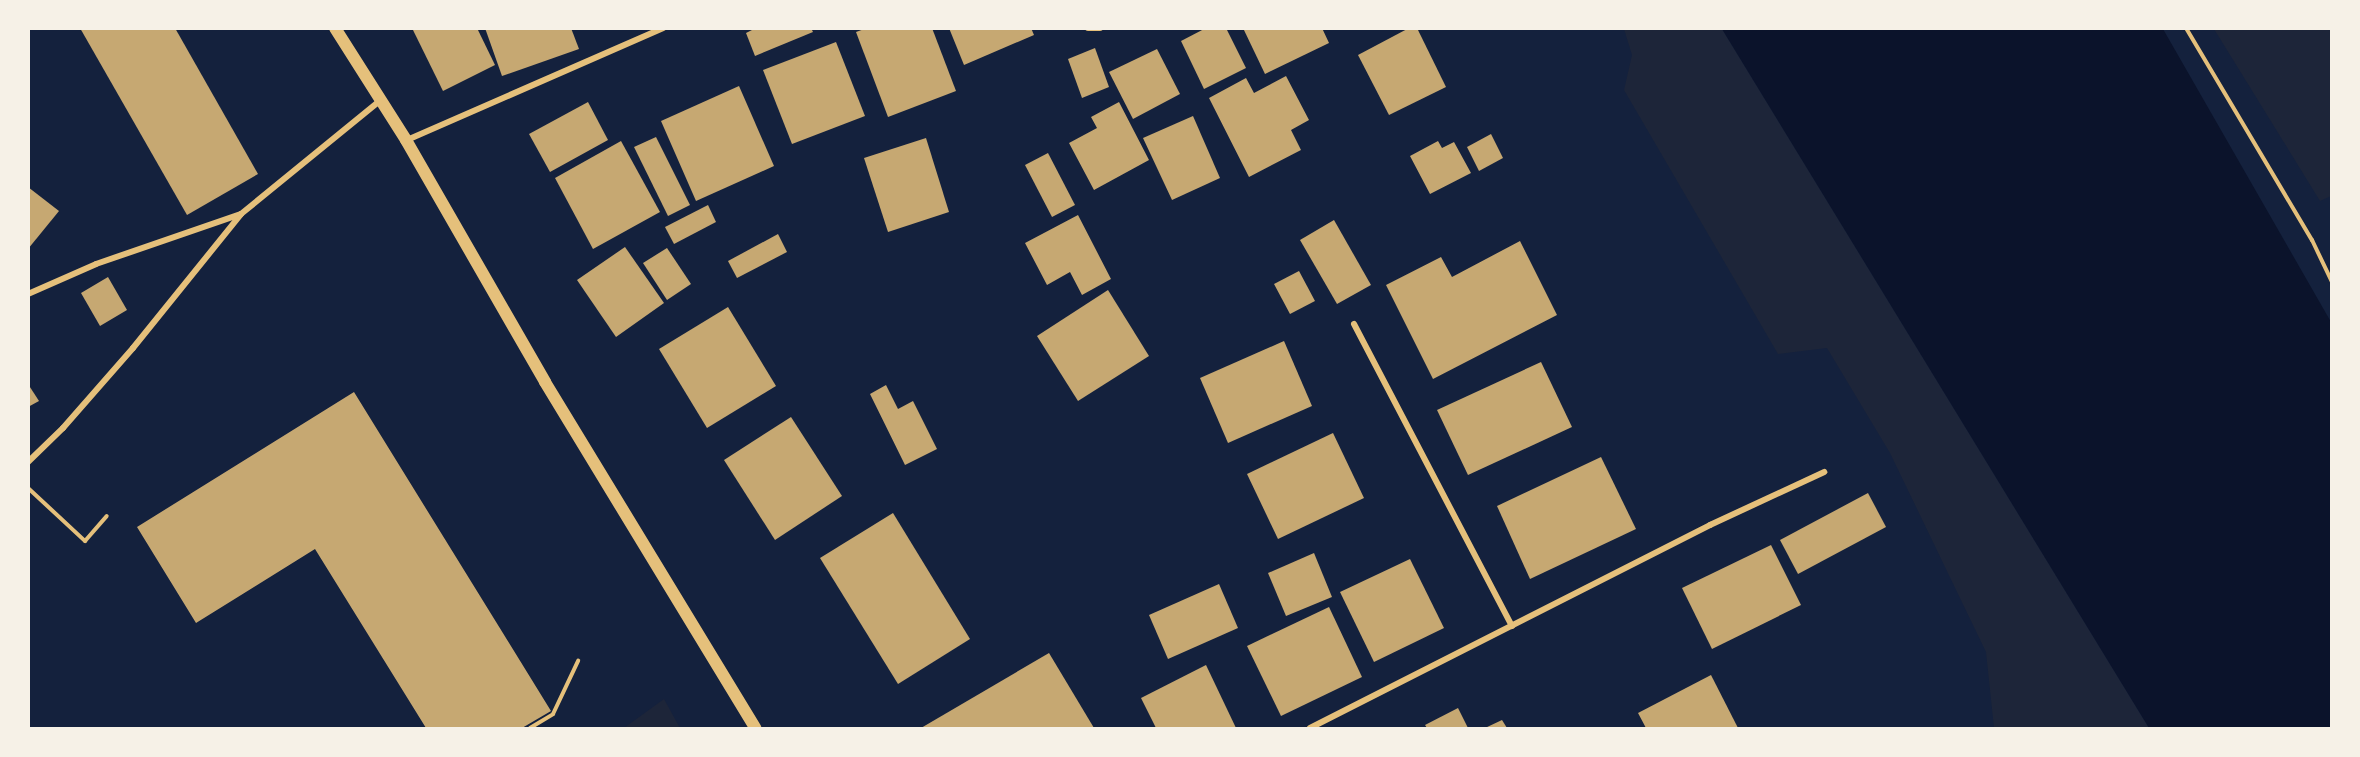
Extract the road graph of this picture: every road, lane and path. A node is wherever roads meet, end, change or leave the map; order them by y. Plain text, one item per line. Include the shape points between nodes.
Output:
1 (335, 28) edge
2 (663, 28) edge
3 (1088, 28) edge
4 (1100, 28) edge
5 (2186, 28) edge
6 (381, 100) junction
7 (406, 140) junction
8 (241, 214) junction
9 (2331, 282) edge
10 (28, 294) edge
11 (1354, 324) dead end
12 (28, 462) edge
13 (1824, 472) dead end
14 (28, 488) edge
15 (107, 516) dead end
16 (1512, 626) junction
17 (578, 661) dead end
18 (530, 729) edge
19 (755, 729) edge
20 (1310, 729) edge

1 - 6 main road
2 - 7 street
3 - 4 street
5 - 9 path via 2312,240
6 - 7 main road
6 - 8 street
7 - 19 main road via 545,382
8 - 10 street via 96,264
8 - 12 street via 133,348
11 - 16 street
13 - 16 street
14 - 15 path via 85,541
16 - 20 street
17 - 18 path via 553,714

